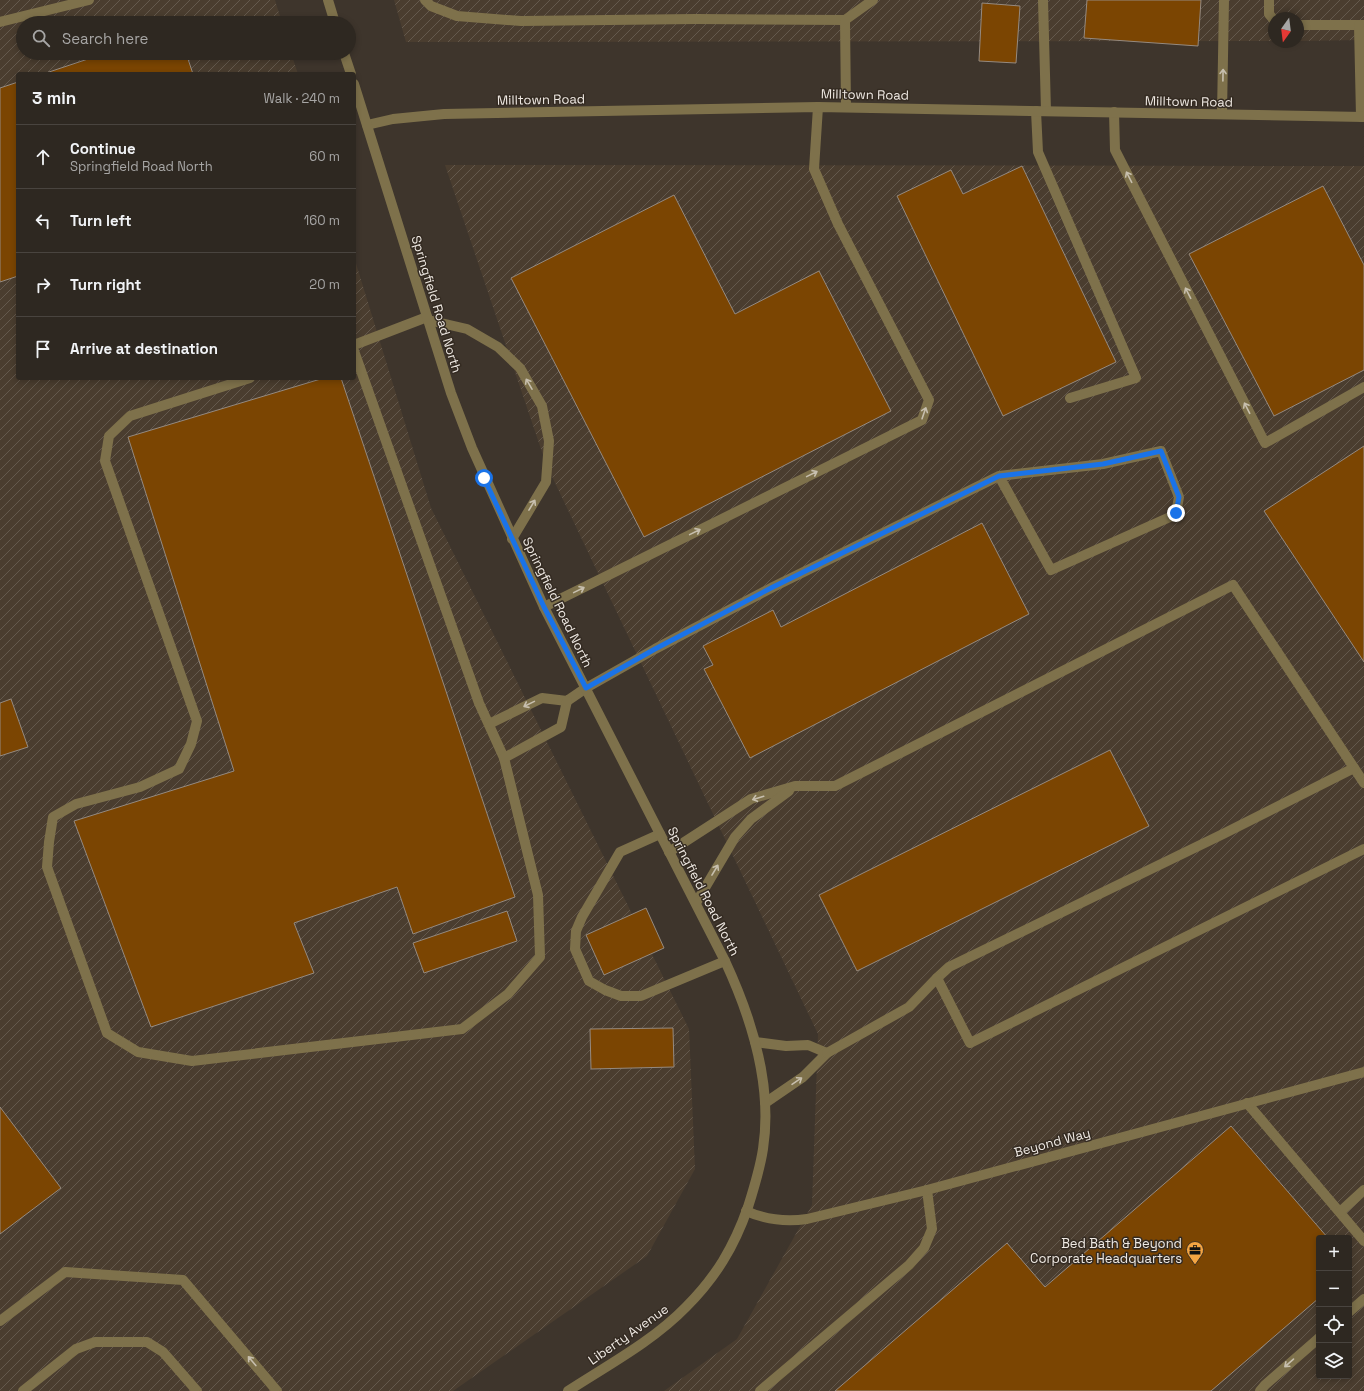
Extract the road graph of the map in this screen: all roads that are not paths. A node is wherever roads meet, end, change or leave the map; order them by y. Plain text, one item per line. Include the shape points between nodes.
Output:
1 (89, 0) edge
2 (328, 0) edge
3 (425, 0) edge
4 (873, 0) edge
5 (1043, 0) edge
6 (1224, 0) edge
7 (1269, 0) edge
8 (1269, 12) edge
9 (24, 16) edge
10 (333, 16) edge
11 (16, 18) edge
12 (845, 20) junction
13 (0, 22) edge
14 (1304, 25) edge
15 (1362, 25) edge
16 (346, 60) edge
17 (350, 72) edge
18 (356, 90) edge
19 (818, 106) junction
20 (846, 107) junction
21 (1041, 111) junction
22 (1114, 112) junction
23 (1222, 114) junction
24 (1363, 117) edge
25 (367, 125) junction
26 (428, 319) junction
27 (356, 343) edge
28 (356, 358) edge
29 (244, 380) edge
30 (1364, 387) edge
31 (1070, 398) dead end
32 (999, 476) junction
33 (512, 539) junction
34 (544, 607) junction
35 (586, 688) junction
36 (567, 701) junction
37 (489, 724) junction
38 (504, 758) junction
39 (1354, 768) junction
40 (1364, 783) edge
41 (795, 786) junction
42 (660, 834) junction
43 (1364, 849) edge
44 (669, 852) junction
45 (696, 904) junction
46 (725, 962) junction
47 (937, 978) junction
48 (755, 1042) junction
49 (827, 1053) junction
50 (1364, 1072) edge
51 (1247, 1103) junction
52 (764, 1104) junction
53 (927, 1190) junction
54 (1364, 1190) edge
55 (746, 1211) junction
56 (1340, 1212) junction
57 (1364, 1241) edge
58 (1364, 1299) edge
59 (1352, 1309) edge
60 (0, 1320) edge
61 (1316, 1341) edge
62 (23, 1391) edge
63 (197, 1391) edge
64 (277, 1391) edge
65 (568, 1391) edge
66 (760, 1391) edge
67 (1260, 1391) edge

1 - 9 street
2 - 10 street
3 - 12 street via 431,6 457,16 521,21
4 - 12 street
5 - 21 street
23 -> 6 street
7 - 8 street
11 - 13 street
12 - 20 street
14 - 15 street
15 - 24 street
16 - 17 street
18 - 25 street, Springfield Road North
19 - 20 street, Milltown Road
19 - 25 street, Milltown Road via 444,114 393,119
34 -> 19 street via 922,420 929,400 838,224 814,169
20 - 21 street, Milltown Road
21 - 22 street, Milltown Road
21 - 31 street via 1038,152 1136,378
22 - 23 street, Milltown Road
30 -> 22 street via 1265,443 1115,150
23 - 24 street, Milltown Road
25 - 26 street, Springfield Road North
26 - 27 street
26 - 33 street, Springfield Road North via 469,442
33 -> 26 street via 546,482 549,441 542,406 520,368 498,347 467,329
28 - 37 street via 479,703
29 - 38 street via 130,416 110,436 105,461 197,721 191,744 178,769 140,787 76,804 53,817 47,867 107,1033 138,1052 192,1061 462,1029 508,994 540,957 538,895
32 - 32 street via 1051,570 1170,518 1176,513 1179,497 1161,451 1103,464
32 - 35 street via 773,587
33 - 34 street, Springfield Road North
34 - 35 street, Springfield Road North
35 - 36 street
35 - 42 street, Springfield Road North
36 -> 37 street via 542,698
36 - 38 street via 562,727
37 - 38 street
39 - 40 street
39 - 41 street via 1233,585 835,786
39 - 47 street via 949,967
41 -> 44 street via 751,800
45 -> 41 street via 734,837 751,819
42 - 44 street, Springfield Road North
42 - 46 street via 620,852 582,917 576,931 575,949 589,981 621,996 641,996
43 - 47 street via 970,1043
44 - 45 street, Springfield Road North
45 - 46 street, Springfield Road North
46 - 48 street, Springfield Road North
47 - 49 street via 909,1007
48 - 49 street via 786,1046 808,1045
48 - 52 street, Springfield Road North
52 -> 49 street via 803,1077
50 - 51 street, Beyond Way
51 - 53 street, Beyond Way
51 - 56 street
52 - 55 street, Springfield Road North via 763,1148
53 - 55 street, Beyond Way via 807,1220 788,1221 759,1217
53 - 66 street via 932,1229 924,1248 909,1265
54 - 56 street
55 - 65 street, Liberty Avenue via 740,1230 723,1262 686,1307 651,1337
56 - 57 street
58 - 59 street
64 -> 60 street via 183,1280 65,1272
61 -> 67 street
62 - 63 street via 76,1349 95,1342 147,1342 163,1352

